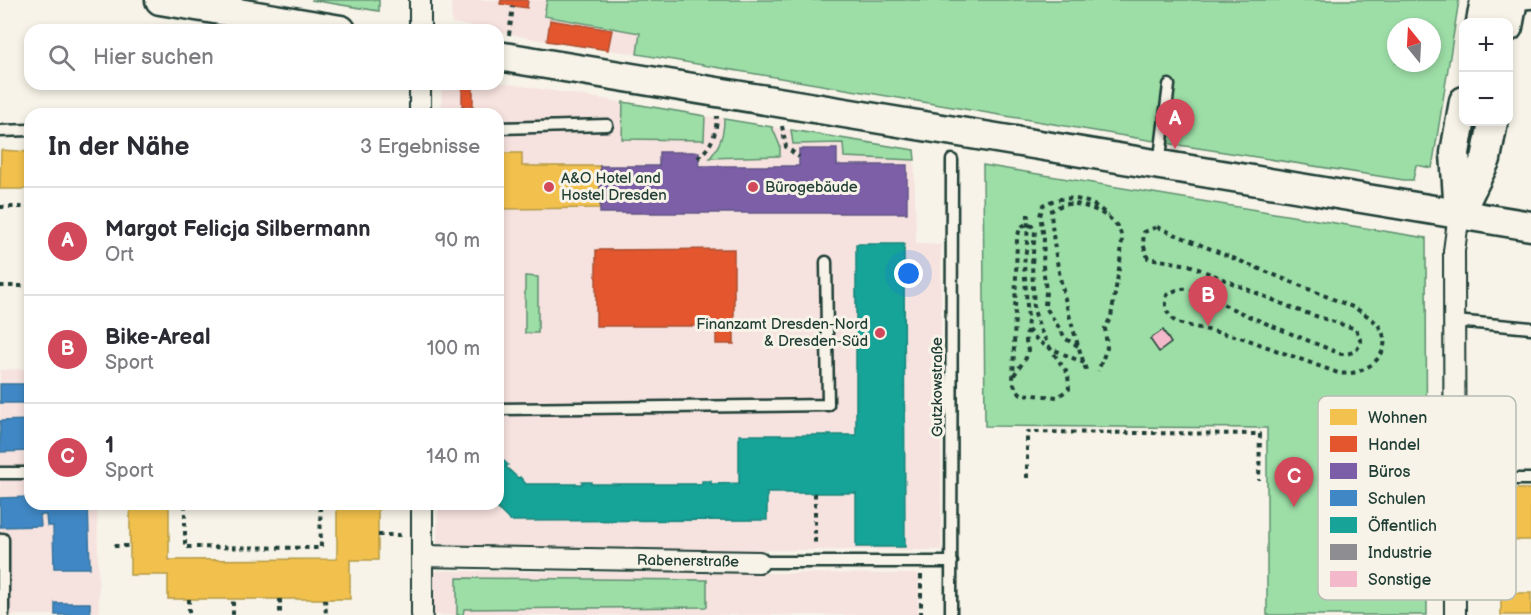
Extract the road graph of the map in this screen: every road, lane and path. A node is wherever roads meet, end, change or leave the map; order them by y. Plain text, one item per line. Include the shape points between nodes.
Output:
1 (160, 0) edge
2 (420, 0) edge
3 (305, 24) edge
4 (420, 24) edge
5 (504, 57) edge
6 (1169, 86) dead end
7 (420, 90) edge
8 (420, 108) edge
9 (717, 115) dead end
10 (608, 125) dead end
11 (782, 126) dead end
12 (1460, 126) edge
13 (1491, 126) edge
14 (504, 128) edge
15 (24, 130) edge
16 (0, 131) edge
17 (799, 157) dead end
18 (698, 159) dead end
19 (952, 160) dead end
20 (1159, 165) junction
21 (0, 207) edge
22 (24, 207) edge
23 (1028, 214) dead end
24 (1459, 214) junction
25 (1112, 219) junction
26 (1028, 225) junction
27 (1531, 226) edge
28 (1157, 227) joint
29 (826, 262) dead end
30 (0, 286) edge
31 (24, 286) edge
32 (1455, 321) junction
33 (1531, 328) edge
34 (1028, 330) junction
35 (1078, 346) junction
36 (1050, 348) junction
37 (1084, 363) junction
38 (1086, 370) dead end
39 (1098, 370) dead end
40 (1014, 375) junction
41 (1455, 396) edge
42 (504, 409) edge
43 (0, 472) edge
44 (24, 473) edge
45 (1027, 478) dead end
46 (1259, 480) dead end
47 (815, 493) dead end
48 (185, 510) edge
49 (320, 510) edge
50 (422, 510) edge
51 (3, 539) dead end
52 (114, 546) dead end
53 (130, 546) dead end
54 (422, 556) junction
55 (759, 562) joint
56 (921, 562) junction
57 (952, 562) junction
58 (815, 563) junction
59 (189, 599) dead end
60 (233, 599) dead end
61 (280, 599) dead end
62 (325, 599) dead end
63 (3, 615) edge
64 (189, 615) edge
65 (233, 615) edge
66 (280, 615) edge
67 (326, 615) edge
68 (422, 615) edge
69 (921, 615) edge
70 (951, 615) edge

1 - 3 main road
2 - 4 street
5 - 20 main road
6 - 20 lane
7 - 8 street
9 - 18 path via 710,147
10 - 14 lane
11 - 17 path via 786,147
12 - 24 main road via 1455,153
13 - 24 main road via 1486,159
15 - 16 lane
19 - 57 lane, Gutzkowstraße
20 - 24 main road
21 - 22 path
23 - 26 path
24 - 27 main road
24 - 32 street via 1454,250
25 - 35 path via 1075,203 1051,211 1057,263
25 - 35 path via 1100,207 1066,198 1043,205 1040,216 1045,306 1066,339
25 - 39 path via 1122,236 1111,317 1105,328 1107,348
26 - 34 path via 1024,264
26 - 36 path via 1035,231 1034,310
26 - 40 path via 1020,228 1017,238
28 - 28 path via 1355,308 1379,326 1383,335 1380,356 1362,371 1348,375 1243,338 1177,323 1169,316 1165,303 1167,296 1183,288 1341,354 1355,351 1360,342 1356,329 1297,310 1190,265 1149,258 1143,244 1144,232
29 - 42 lane via 828,405
30 - 31 path
32 - 33 lane
32 - 41 street
34 - 36 path
34 - 40 path via 1026,358
35 - 37 path
36 - 37 path
36 - 40 path via 1068,374 1069,389 1063,394 1021,394 1013,382
37 - 38 path
43 - 44 lane
45 - 46 path via 1027,432 1260,434
47 - 58 path
48 - 49 path via 185,547 321,548
50 - 54 street
51 - 63 lane
52 - 53 path
54 - 55 street, Rabenerstraße
54 - 68 street
55 - 58 lane, Rabenerstraße
56 - 57 lane, Rabenerstraße
56 - 58 lane, Rabenerstraße
56 - 69 path
57 - 70 lane, Gutzkowstraße
59 - 64 path
60 - 65 path
61 - 66 path
62 - 67 path

